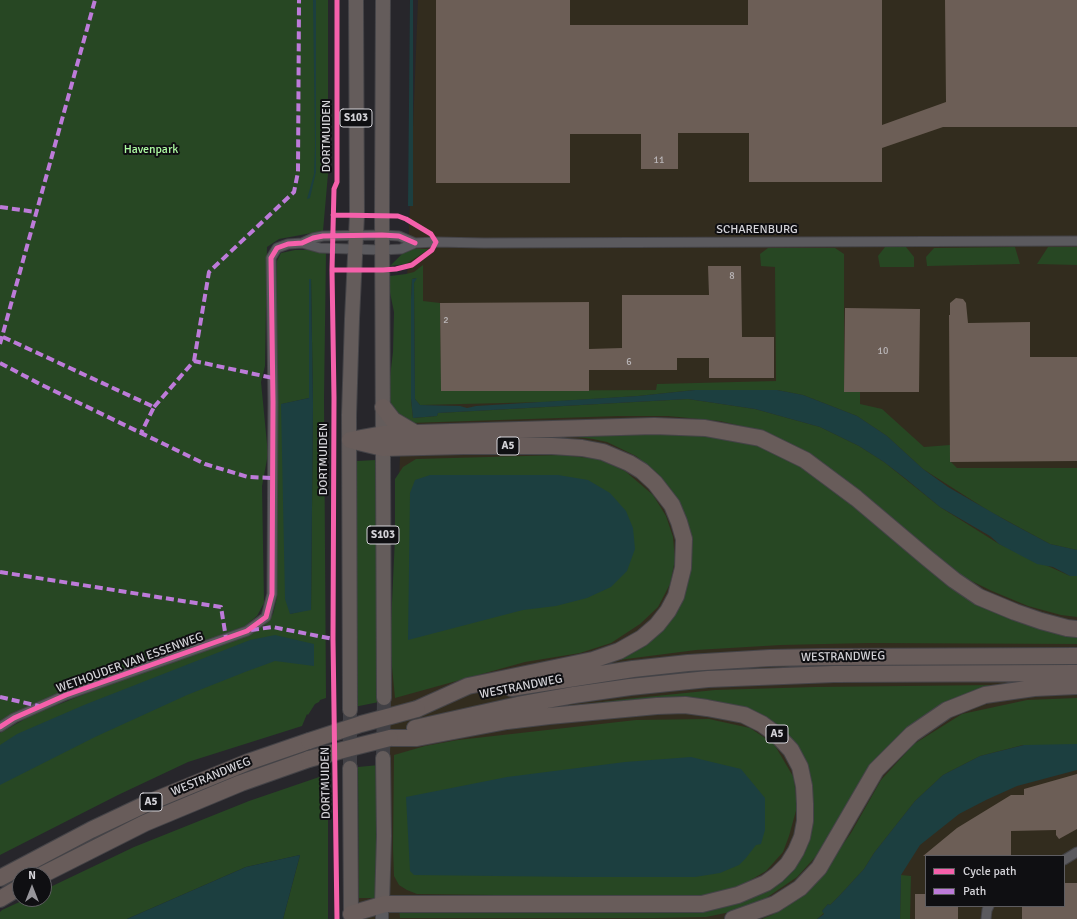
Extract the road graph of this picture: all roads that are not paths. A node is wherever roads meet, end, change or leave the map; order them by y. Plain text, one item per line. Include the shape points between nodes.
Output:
1 (356, 0) edge
2 (383, 0) edge
3 (382, 235) junction
4 (1077, 241) edge
5 (302, 243) junction
6 (355, 243) junction
7 (415, 243) junction
8 (382, 250) junction
9 (383, 407) junction
10 (415, 433) junction
11 (350, 440) junction
12 (383, 441) junction
13 (1077, 629) edge
14 (1077, 656) edge
15 (1077, 673) edge
16 (1077, 686) edge
17 (384, 698) tunnel mouth
18 (417, 709) junction
19 (350, 710) tunnel mouth
20 (0, 727) edge
21 (417, 733) junction
22 (383, 758) tunnel mouth
23 (350, 768) tunnel mouth
24 (1077, 852) edge
25 (1065, 859) edge
26 (52, 870) edge
27 (0, 878) edge
28 (12, 892) edge
29 (0, 899) edge
30 (988, 907) edge
31 (382, 912) edge
32 (351, 917) edge
33 (369, 919) edge
34 (733, 919) edge
35 (986, 919) edge

1 - 6 main road, S103
2 - 3 main road, S103
3 - 6 street
3 - 7 street via 399,236
3 - 8 main road, S103
4 - 7 street, SCHARENBURG
5 - 6 street via 320,248
5 - 6 street via 323,236
5 - 20 street, WETHOUDER VAN ESSENWEG via 277,248 271,258 272,594 266,617 247,631 66,695
6 - 8 street, SCHARENBURG
6 - 11 main road, S103
7 - 8 street, SCHARENBURG via 401,249
8 - 9 main road, S103
9 - 10 highway via 393,420
9 - 12 main road, S103
10 - 12 highway, A5
10 - 13 highway, A5 via 654,426 705,428 760,438 805,460 856,498 954,580 979,597 1041,621
11 - 12 highway
11 - 19 main road, S103
12 - 17 main road, S103
12 - 18 highway, A5 via 464,446 552,446 604,452 629,463 655,483 672,505 684,539 683,568 676,596 657,625 642,638 619,651 593,660 468,686
14 - 18 highway, WESTRANDWEG / A5 via 770,658 688,664 572,678
15 - 21 highway, WESTRANDWEG / A5 via 834,674 708,679 630,687 518,704
16 - 34 highway via 1034,688 985,695 947,710 912,734 876,770 819,868 800,888 775,904
18 - 27 highway, WESTRANDWEG / A5, bridge via 361,724 248,762 148,803
21 - 26 highway, WESTRANDWEG / A5, bridge via 309,759 240,784 145,823
21 - 31 highway, A5 via 549,716 657,706 685,705 744,715 778,735 791,750 800,767 804,786 805,821 802,837 796,852 778,875 738,895 702,904
22 - 31 main road
23 - 32 main road, DORTMUIDEN
24 - 25 street
28 - 29 highway
30 - 35 street
31 - 32 highway, A5
32 - 33 highway

